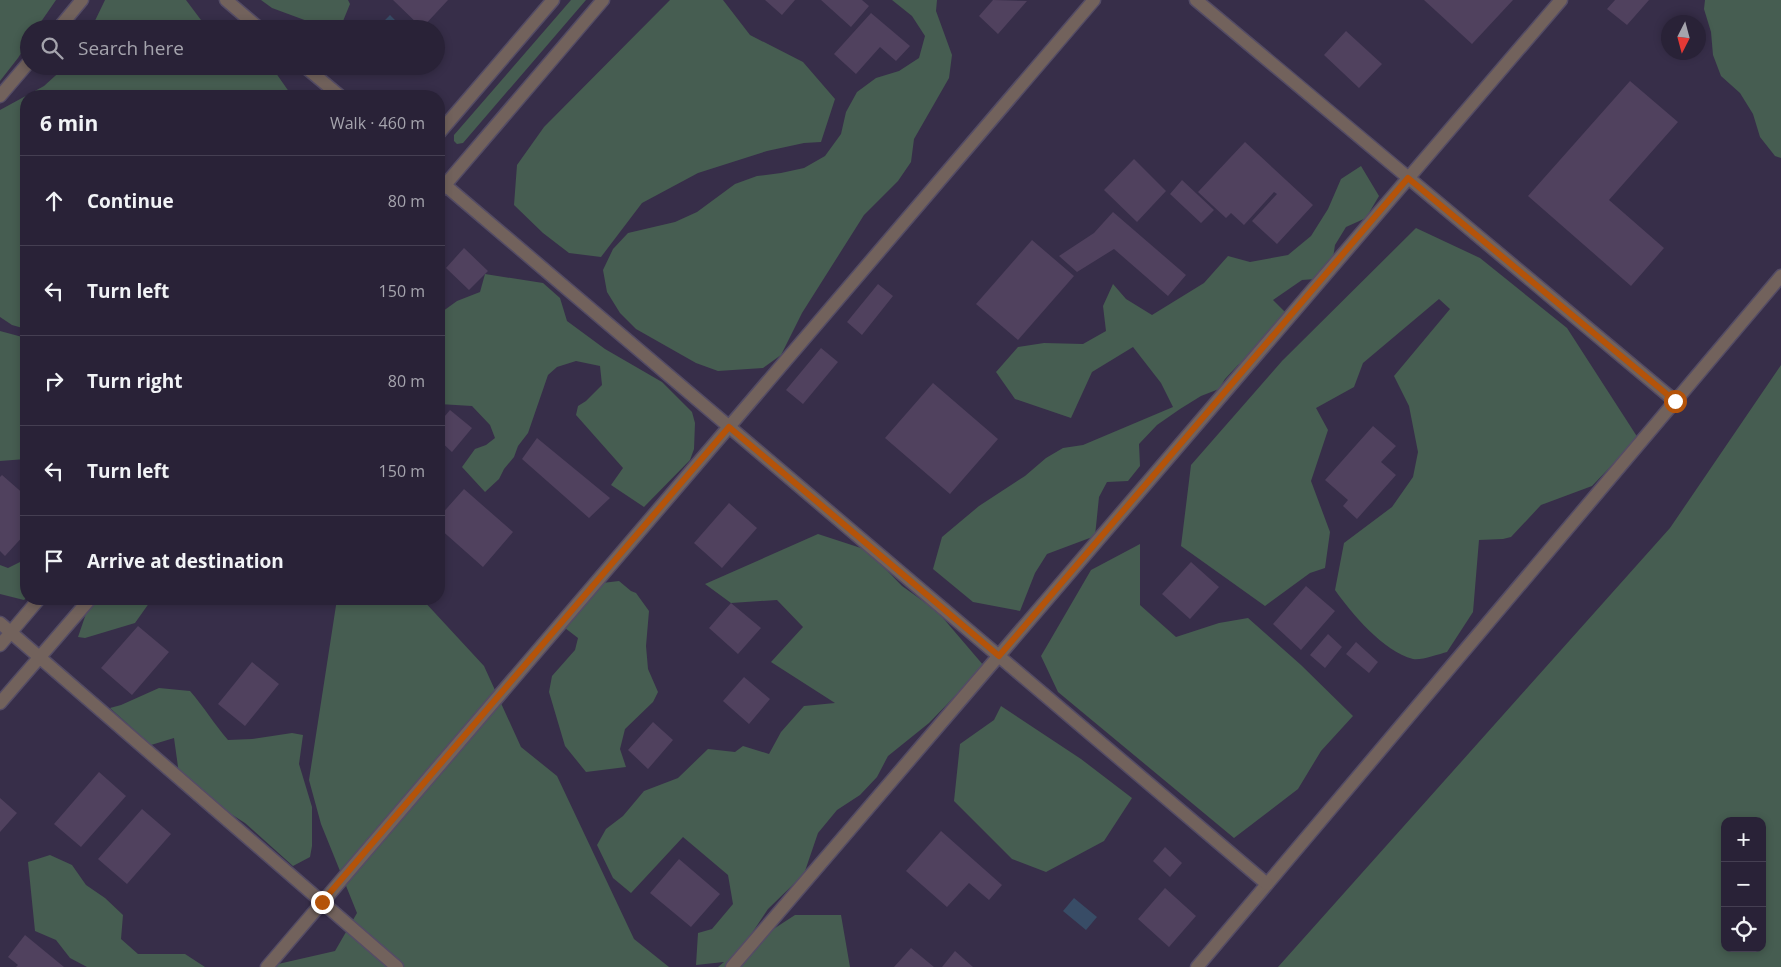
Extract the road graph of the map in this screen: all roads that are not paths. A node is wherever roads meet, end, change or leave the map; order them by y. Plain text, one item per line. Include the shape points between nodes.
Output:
1 (82, 0) edge
2 (226, 0) edge
3 (553, 0) edge
4 (603, 0) edge
5 (1094, 0) edge
6 (1196, 0) edge
7 (1561, 0) edge
8 (65, 20) edge
9 (249, 20) edge
10 (20, 73) edge
11 (315, 75) edge
12 (333, 90) edge
13 (0, 96) edge
14 (445, 126) edge
15 (1408, 178) junction
16 (445, 181) edge
17 (445, 189) edge
18 (1781, 276) edge
19 (1675, 401) junction
20 (729, 427) junction
21 (34, 605) edge
22 (85, 605) edge
23 (0, 623) edge
24 (10, 632) junction
25 (0, 645) edge
26 (999, 656) junction
27 (39, 658) junction
28 (0, 703) edge
29 (1267, 884) junction
30 (322, 902) junction
31 (267, 967) edge
32 (397, 967) edge
33 (732, 967) edge
34 (1197, 967) edge

1 - 8 street
2 - 9 street
3 - 14 street
4 - 16 street
5 - 20 street
6 - 15 street
7 - 15 street
10 - 13 street
11 - 12 street
15 - 19 street
15 - 26 street
17 - 20 street
18 - 19 street
19 - 29 street
20 - 26 street
20 - 30 street
21 - 24 street
22 - 27 street
23 - 24 street
24 - 25 street
24 - 27 street
26 - 29 street
26 - 33 street
27 - 28 street
27 - 30 street
29 - 34 street
30 - 31 street
30 - 32 street

